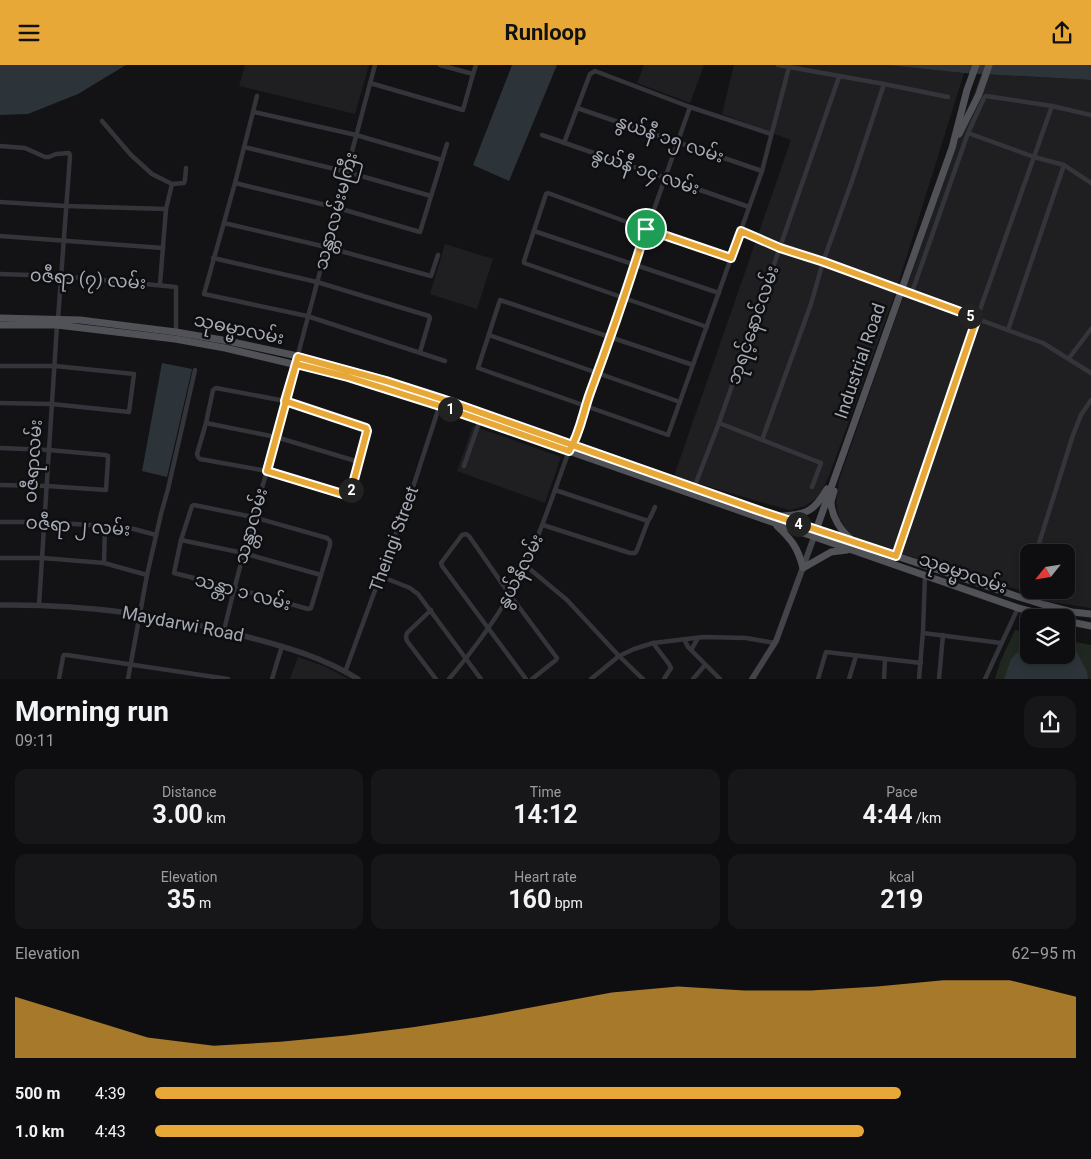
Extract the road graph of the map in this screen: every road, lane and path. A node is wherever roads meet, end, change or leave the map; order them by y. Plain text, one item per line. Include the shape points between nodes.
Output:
1 (375, 65) edge
2 (440, 65) edge
3 (476, 65) edge
4 (778, 65) edge
5 (976, 65) edge
6 (989, 65) edge
7 (789, 67) junction
8 (473, 74) junction
9 (839, 77) junction
10 (370, 83) junction
11 (884, 84) junction
12 (257, 96) dead end
13 (948, 97) dead end
14 (1052, 106) junction
15 (690, 107) junction
16 (577, 108) junction
17 (254, 112) junction
18 (1091, 115) edge
19 (102, 121) dead end
20 (968, 133) junction
21 (771, 134) junction
22 (356, 135) junction
23 (542, 135) dead end
24 (678, 142) junction
25 (564, 143) junction
26 (447, 144) dead end
27 (0, 145) edge
28 (244, 147) junction
29 (952, 148) junction
30 (1034, 157) junction
31 (442, 160) junction
32 (1064, 165) junction
33 (186, 167) dead end
34 (762, 171) junction
35 (347, 172) junction
36 (665, 178) junction
37 (235, 183) junction
38 (1091, 183) edge
39 (172, 184) junction
40 (431, 196) junction
41 (0, 202) edge
42 (65, 206) junction
43 (749, 207) junction
44 (338, 208) junction
45 (166, 209) junction
46 (224, 223) junction
47 (646, 229) junction
48 (534, 231) junction
49 (741, 231) junction
50 (0, 236) edge
51 (63, 241) junction
52 (326, 247) junction
53 (163, 248) junction
54 (780, 248) junction
55 (438, 255) dead end
56 (213, 258) junction
57 (731, 258) junction
58 (824, 262) junction
59 (636, 264) junction
60 (0, 274) edge
61 (60, 276) junction
62 (317, 282) junction
63 (160, 285) junction
64 (901, 291) junction
65 (719, 293) junction
66 (911, 295) junction
67 (623, 298) junction
68 (308, 316) junction
69 (0, 318) edge
70 (977, 318) junction
71 (58, 322) junction
72 (0, 325) edge
73 (707, 327) junction
74 (1091, 329) edge
75 (1008, 330) junction
76 (176, 332) junction
77 (489, 335) junction
78 (610, 337) junction
79 (420, 352) junction
80 (1069, 358) junction
81 (297, 360) junction
82 (445, 361) dead end
83 (693, 365) junction
84 (0, 366) edge
85 (55, 366) junction
86 (195, 370) dead end
87 (598, 373) junction
88 (1091, 373) edge
89 (1091, 399) edge
90 (285, 401) junction
91 (680, 401) junction
92 (0, 403) edge
93 (441, 403) junction
94 (52, 404) junction
95 (586, 406) junction
96 (480, 420) junction
97 (206, 423) junction
98 (719, 423) junction
99 (276, 437) junction
100 (762, 440) junction
101 (573, 444) junction
102 (0, 448) edge
103 (49, 450) junction
104 (569, 451) junction
105 (359, 462) junction
106 (464, 466) dead end
107 (267, 471) junction
108 (837, 471) junction
109 (0, 485) edge
110 (47, 485) junction
111 (812, 487) dead end
112 (694, 488) junction
113 (555, 490) junction
114 (655, 507) dead end
115 (253, 517) junction
116 (774, 519) junction
117 (648, 521) junction
118 (0, 522) edge
119 (44, 522) junction
120 (543, 525) junction
121 (104, 526) junction
122 (815, 533) junction
123 (156, 535) junction
124 (181, 540) junction
125 (855, 542) junction
126 (1039, 544) edge
127 (852, 550) junction
128 (243, 553) junction
129 (896, 556) junction
130 (0, 558) edge
131 (42, 558) junction
132 (104, 563) junction
133 (525, 565) junction
134 (803, 568) junction
135 (147, 575) junction
136 (321, 575) junction
137 (380, 576) junction
138 (926, 576) junction
139 (234, 588) junction
140 (510, 595) junction
141 (1020, 597) edge
142 (1025, 599) edge
143 (0, 605) edge
144 (39, 605) junction
145 (1018, 608) junction
146 (1022, 609) edge
147 (431, 610) junction
148 (139, 614) junction
149 (1091, 614) edge
150 (1075, 623) edge
151 (1091, 626) edge
152 (489, 629) junction
153 (224, 630) junction
154 (923, 633) junction
155 (943, 635) junction
156 (698, 638) junction
157 (684, 639) junction
158 (653, 643) junction
159 (774, 643) junction
160 (1002, 643) junction
161 (282, 646) junction
162 (691, 650) junction
163 (856, 656) junction
164 (619, 657) junction
165 (466, 659) junction
166 (885, 659) junction
167 (921, 663) junction
168 (130, 664) junction
169 (705, 665) junction
170 (346, 671) junction
171 (595, 674) junction
172 (59, 679) edge
173 (128, 679) edge
174 (228, 679) edge
175 (272, 679) edge
176 (358, 679) edge
177 (436, 679) edge
178 (449, 679) edge
179 (481, 679) edge
180 (526, 679) edge
181 (532, 679) edge
182 (590, 679) edge
183 (600, 679) edge
184 (643, 679) edge
185 (664, 679) edge
186 (693, 679) edge
187 (720, 679) edge
188 (752, 679) edge
189 (818, 679) edge
190 (849, 679) edge
191 (884, 679) edge
192 (920, 679) edge
193 (939, 679) edge
194 (984, 679) edge

1 - 10 street, သန္တာလမ်းမကြီး
2 - 8 street
3 - 8 street
4 - 7 street
5 - 29 main road
6 - 29 main road via 979,94
7 - 9 street
7 - 21 street
8 - 10 street via 462,111
9 - 11 street
9 - 54 street, ဘုရင့်နောင်လမ်း
10 - 22 street, သန္တာလမ်းမကြီး
11 - 13 street
11 - 58 street
12 - 17 street
14 - 18 street
14 - 20 street via 986,96
14 - 30 street
15 - 16 street via 595,71 590,74
15 - 21 street
15 - 24 street, နွယ်နီလမ်း
16 - 24 street, နွယ်နီ ၁၅ လမ်း
16 - 25 street
17 - 22 street
17 - 28 street
19 - 39 street via 152,174
20 - 30 street
20 - 66 street
21 - 34 street
22 - 31 street
22 - 35 street, သန္တာလမ်းမကြီး
23 - 25 street, နွယ်နီ ၁၄ လမ်း
24 - 34 street, နွယ်နီ ၁၅ လမ်း
24 - 36 street, နွယ်နီလမ်း
25 - 36 street, နွယ်နီ ၁၄ လမ်း
26 - 31 street
27 - 42 street, ဝဇီရာလမ်း via 25,148 45,157 69,153
28 - 35 street
28 - 37 street
29 - 64 main road, Industrial Road
30 - 32 street
30 - 70 street
31 - 40 street
32 - 38 street
32 - 75 street
33 - 39 street via 184,183
34 - 43 street
35 - 40 street
35 - 44 street, သန္တာလမ်းမကြီး
36 - 43 street, နွယ်နီ ၁၄ လမ်း
36 - 47 street, နွယ်နီလမ်း
37 - 44 street
37 - 46 street
39 - 45 street
40 - 44 street via 420,232
41 - 42 street
42 - 45 street
42 - 51 street, ဝဇီရာလမ်း
43 - 49 street
44 - 52 street, သန္တာလမ်းမကြီး
45 - 53 street
46 - 52 street
46 - 56 street
47 - 48 street via 546,193
47 - 57 street
47 - 59 street, နွယ်နီလမ်း
48 - 59 street
48 - 67 street via 524,262
49 - 54 street
49 - 57 street
50 - 51 street
51 - 53 street
51 - 61 street, ဝဇီရာလမ်း
52 - 55 street via 431,277
52 - 62 street, သန္တာလမ်းမကြီး
53 - 63 street
54 - 58 street
54 - 98 street, ဘုရင့်နောင်လမ်း
56 - 62 street
56 - 68 street via 204,294
57 - 65 street
58 - 64 street
58 - 100 street
59 - 65 street
59 - 67 street, နွယ်နီလမ်း
60 - 61 street, ၀ဇီရာ (၇) လမ်း
61 - 63 street, ၀ဇီရာ (၇) လမ်း
61 - 71 street, ဝဇီရာလမ်း
62 - 68 street, သန္တာလမ်းမကြီး
62 - 79 street via 430,317
63 - 76 street, ၀ဇီရာ (၇) လမ်း via 176,287
64 - 66 street
64 - 108 main road, Industrial Road
65 - 73 street
66 - 70 street
67 - 73 street
67 - 78 street, နွယ်နီလမ်း
68 - 79 street
68 - 81 street, သန္တာလမ်းမကြီး
69 - 71 main road, သုဓမ္မာလမ်း
70 - 75 street
70 - 129 street
71 - 72 main road, သုဓမ္မာလမ်း
71 - 76 main road, သုဓမ္မာလမ်း via 80,320
71 - 81 main road, သုဓမ္မာလမ်း
71 - 85 street, ဝဇီရာလမ်း
73 - 83 street
74 - 80 street
75 - 80 street via 1043,343
76 - 81 main road, သုဓမ္မာလမ်း via 228,341
77 - 78 street via 500,300
77 - 87 street
77 - 95 street via 478,369
78 - 83 street
78 - 87 street, နွယ်နီလမ်း
79 - 82 street
80 - 88 street
81 - 90 street, သန္တာလမ်း
81 - 93 main road, သုဓမ္မာလမ်း
83 - 91 street
84 - 85 street
85 - 94 street, ဝဇီရာလမ်း
85 - 94 street via 134,375 130,412
86 - 123 street
87 - 91 street
87 - 95 street, နွယ်နီလမ်း
89 - 126 street via 1073,435
90 - 97 street via 216,388
90 - 99 street, သန္တာလမ်း
90 - 105 street via 366,428
91 - 95 street via 668,435
92 - 94 street
93 - 96 main road, သုဓမ္မာလမ်း
93 - 101 main road, သုဓမ္မာလမ်း
93 - 137 street, Theingi Street
94 - 103 street, ဝဇီရာလမ်း
95 - 101 street, နွယ်နီလမ်း
96 - 104 main road, သုဓမ္မာလမ်း
96 - 106 street
97 - 99 street
97 - 107 street via 198,454 200,459
98 - 100 street
98 - 112 street, ဘုရင့်နောင်လမ်း
99 - 105 street
99 - 107 street, သန္တာလမ်း
100 - 111 street via 821,463
101 - 104 street, နွယ်နီလမ်း
101 - 112 main road, သုဓမ္မာလမ်း
102 - 103 street
103 - 110 street, ဝဇီရာလမ်း
103 - 110 street via 108,456 106,490
104 - 113 street, နွယ်နီလမ်း
104 - 116 main road, သုဓမ္မာလမ်း
105 - 107 street via 349,495
107 - 115 street, သန္တာလမ်း
108 - 116 main road via 821,500 810,510
108 - 122 main road
108 - 125 main road via 831,504 844,533
109 - 110 street
110 - 119 street, ဝဇီရာလမ်း
112 - 116 main road, သုဓမ္မာလမ်း
113 - 117 street
113 - 120 street, နွယ်နီလမ်း
114 - 117 street
115 - 124 street via 194,505
115 - 128 street, သန္တာလမ်း
115 - 136 street via 327,538 330,545
116 - 122 main road, သုဓမ္မာလမ်း
116 - 134 main road via 800,554
117 - 120 street via 635,553
118 - 119 street, ဝဇီရာ ၂ လမ်း
119 - 121 street, ဝဇီရာ ၂ လမ်း
119 - 131 street, ဝဇီရာလမ်း
120 - 133 street, နွယ်နီလမ်း
121 - 123 street, ဝဇီရာ ၂ လမ်း
121 - 132 street
122 - 125 main road, သုဓမ္မာလမ်း
122 - 127 main road, သုဓမ္မာလမ်း
122 - 134 main road
123 - 135 street
124 - 128 street
124 - 139 street, သန္တာ ၁ လမ်း via 176,574
125 - 129 main road, သုဓမ္မာလမ်း
127 - 134 main road via 831,552
127 - 138 main road, သုဓမ္မာလမ်း
128 - 136 street
128 - 139 street, သန္တာလမ်း
129 - 141 main road, သုဓမ္မာလမ်း
130 - 131 street
131 - 132 street
131 - 144 street, ဝဇီရာလမ်း
132 - 135 street
133 - 140 street, နွယ်နီလမ်း
133 - 164 street via 567,600
134 - 159 main road
135 - 148 street
136 - 139 street, သန္တာ ၁ လမ်း via 308,609
137 - 147 street via 410,588
137 - 170 street, Theingi Street
138 - 145 main road, သုဓမ္မာလမ်း
138 - 154 street
139 - 153 street, သန္တာလမ်း
140 - 152 street, နွယ်နီလမ်း
140 - 152 street via 469,536 462,535 441,563
140 - 181 street via 557,658
142 - 149 main road, သုဓမ္မာလမ်း
143 - 144 street, Maydarwi Road
144 - 148 street, Maydarwi Road
145 - 146 main road, သုဓမ္မာလမ်း
145 - 160 street
147 - 165 street
147 - 177 street via 406,637
148 - 153 street, Maydarwi Road
148 - 168 street
150 - 151 main road
152 - 165 street, နွယ်နီလမ်း
152 - 180 street
153 - 161 street, Maydarwi Road
154 - 155 street
154 - 167 street
155 - 160 street
155 - 193 street
156 - 157 street
156 - 159 street via 746,638
156 - 162 street
157 - 158 street
157 - 162 street
158 - 164 street
158 - 185 street via 671,668
159 - 188 main road
160 - 194 street
161 - 170 street, Maydarwi Road
161 - 175 street
162 - 169 street
163 - 166 street
163 - 189 street via 826,652
163 - 190 street
164 - 171 street
164 - 184 street
165 - 178 street, နွယ်နီလမ်း
165 - 179 street
166 - 167 street
166 - 191 street
167 - 192 street
168 - 172 street via 64,655
168 - 173 street
168 - 174 street
169 - 186 street
169 - 187 street
170 - 176 street, Maydarwi Road
171 - 182 street
171 - 183 street

